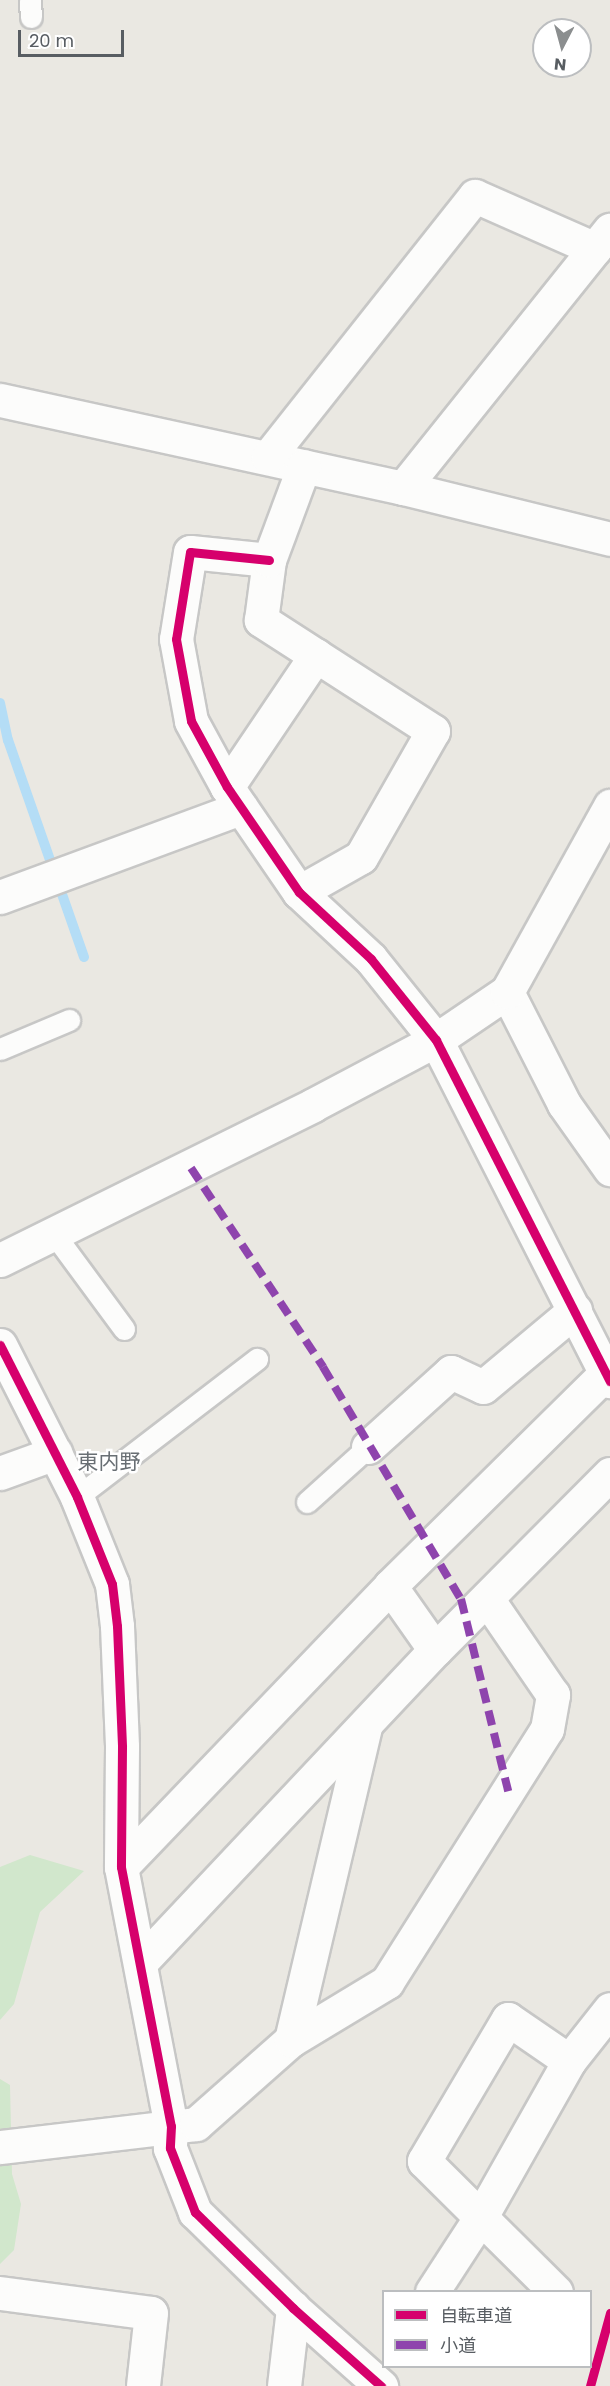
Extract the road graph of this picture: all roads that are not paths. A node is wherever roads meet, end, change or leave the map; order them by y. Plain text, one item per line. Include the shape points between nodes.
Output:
1 (603, 240) edge
2 (0, 400) edge
3 (268, 457) junction
4 (304, 466) junction
5 (403, 488) junction
6 (610, 539) edge
7 (269, 560) junction
8 (316, 655) junction
9 (234, 797) junction
10 (610, 806) edge
11 (299, 892) junction
12 (0, 897) edge
13 (507, 992) junction
14 (69, 1020) dead end
15 (436, 1040) junction
16 (0, 1049) edge
17 (610, 1169) edge
18 (54, 1234) junction
19 (0, 1260) edge
20 (575, 1310) junction
21 (124, 1329) dead end
22 (0, 1345) edge
23 (257, 1359) dead end
24 (608, 1377) edge
25 (368, 1446) joint
26 (55, 1454) junction
27 (0, 1473) edge
28 (610, 1474) edge
29 (77, 1497) junction
30 (307, 1502) dead end
31 (390, 1586) junction
32 (488, 1600) junction
33 (435, 1650) junction
34 (365, 1725) junction
35 (121, 1867) junction
36 (141, 1962) junction
37 (610, 2009) edge
38 (291, 2040) junction
39 (569, 2061) junction
40 (171, 2126) junction
41 (0, 2147) edge
42 (482, 2215) junction
43 (433, 2290) edge
44 (553, 2290) edge
45 (0, 2293) edge
46 (293, 2308) junction
47 (380, 2377) edge
48 (143, 2386) edge
49 (284, 2386) edge

1 - 3 street via 475,196
1 - 5 street
2 - 3 street
3 - 4 street
4 - 5 street
4 - 7 street
5 - 6 street
7 - 8 street via 261,620
7 - 9 street via 190,552 176,639 191,721
8 - 9 street
8 - 11 street via 433,731 361,857
9 - 11 street
9 - 12 street
10 - 13 street
11 - 15 street via 371,959
13 - 15 street
13 - 17 street via 564,1104
14 - 16 lane
15 - 18 street
15 - 20 street
18 - 19 street
18 - 21 lane
20 - 24 street
20 - 25 street via 483,1387 451,1372
22 - 26 street
23 - 29 lane
24 - 31 street
25 - 30 lane
26 - 27 street
26 - 29 street
28 - 32 street
29 - 35 street via 111,1584 117,1626
31 - 33 street
31 - 35 street
32 - 33 street
32 - 38 street via 553,1695 547,1729 387,1982
33 - 34 street
34 - 36 street
34 - 38 street
35 - 36 street
36 - 40 street
37 - 39 street
38 - 40 street via 196,2124
39 - 42 street
39 - 42 street via 508,2019 424,2161
40 - 41 street
40 - 46 street via 170,2148 195,2212
42 - 43 street
42 - 44 street
45 - 48 street via 151,2313
46 - 47 street
46 - 49 street

